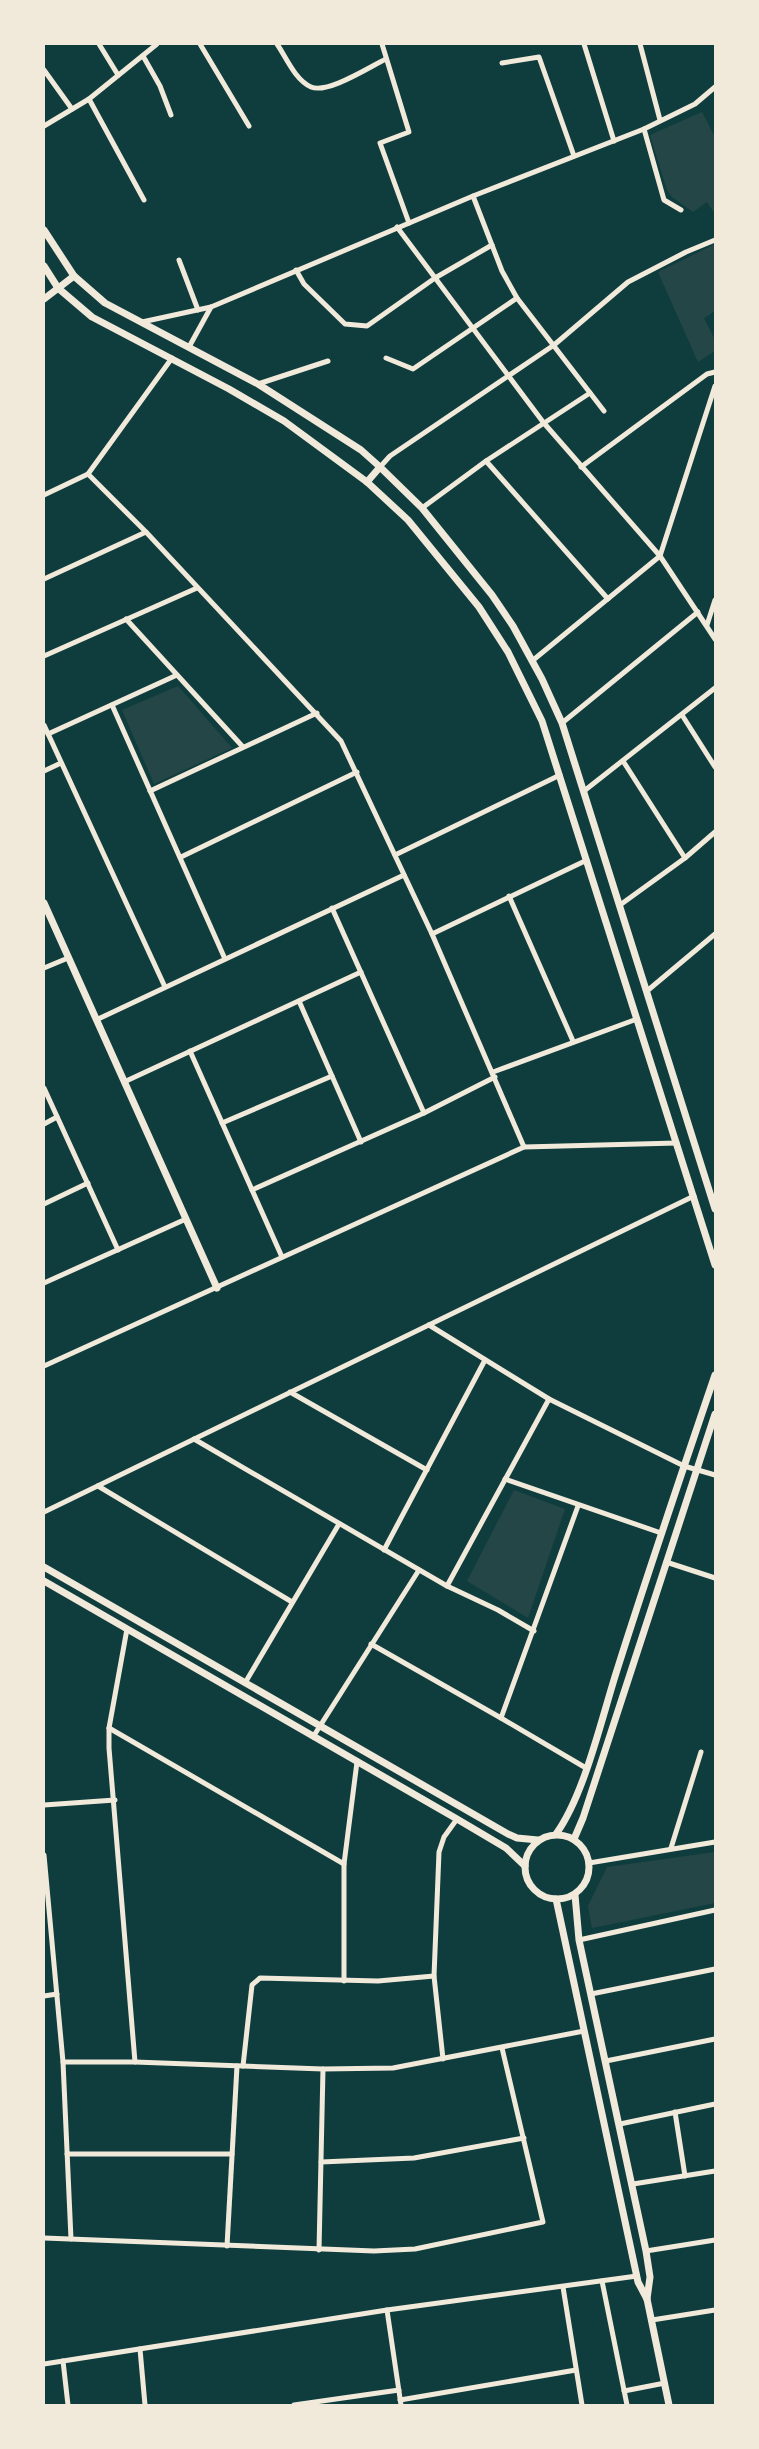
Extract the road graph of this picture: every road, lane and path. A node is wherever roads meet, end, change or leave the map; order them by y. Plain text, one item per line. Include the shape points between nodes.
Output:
1 (99, 44) edge
2 (157, 44) edge
3 (200, 44) edge
4 (278, 44) edge
5 (382, 44) edge
6 (584, 44) edge
7 (640, 44) edge
8 (143, 56) junction
9 (386, 59) junction
10 (502, 63) dead end
11 (44, 70) edge
12 (118, 75) junction
13 (715, 87) edge
14 (89, 99) junction
15 (72, 109) junction
16 (171, 115) dead end
17 (660, 120) junction
18 (44, 126) edge
19 (249, 126) dead end
20 (644, 129) junction
21 (614, 141) junction
22 (574, 156) junction
23 (474, 196) junction
24 (144, 200) dead end
25 (680, 210) dead end
26 (409, 223) junction
27 (397, 227) junction
28 (44, 230) edge
29 (715, 240) edge
30 (492, 245) junction
31 (179, 260) dead end
32 (44, 266) edge
33 (296, 270) junction
34 (74, 276) junction
35 (435, 278) junction
36 (58, 288) junction
37 (517, 298) junction
38 (44, 299) edge
39 (211, 307) junction
40 (198, 310) junction
41 (142, 322) junction
42 (471, 329) junction
43 (554, 345) junction
44 (189, 347) junction
45 (172, 358) junction
46 (386, 358) dead end
47 (328, 361) dead end
48 (715, 372) edge
49 (507, 377) junction
50 (258, 384) junction
51 (715, 386) edge
52 (590, 393) junction
53 (604, 411) dead end
54 (542, 422) junction
55 (486, 461) junction
56 (380, 467) junction
57 (581, 467) junction
58 (88, 474) junction
59 (367, 482) junction
60 (44, 495) edge
61 (422, 508) junction
62 (146, 532) junction
63 (660, 556) junction
64 (44, 579) edge
65 (197, 588) junction
66 (608, 599) junction
67 (715, 600) edge
68 (698, 612) junction
69 (126, 619) junction
70 (706, 625) junction
71 (715, 639) edge
72 (44, 656) edge
73 (532, 661) junction
74 (177, 676) junction
75 (715, 688) edge
76 (112, 705) junction
77 (317, 714) junction
78 (682, 714) junction
79 (562, 723) junction
80 (44, 725) edge
81 (48, 734) junction
82 (243, 747) junction
83 (623, 761) junction
84 (61, 763) junction
85 (715, 767) edge
86 (44, 771) edge
87 (357, 772) junction
88 (560, 775) junction
89 (150, 791) junction
90 (584, 792) junction
91 (715, 832) edge
92 (396, 855) junction
93 (181, 857) junction
94 (685, 858) junction
95 (587, 860) junction
96 (404, 876) junction
97 (509, 896) junction
98 (44, 903) edge
99 (620, 905) junction
100 (332, 908) junction
101 (432, 934) junction
102 (715, 934) edge
103 (68, 958) junction
104 (225, 959) junction
105 (44, 968) edge
106 (361, 972) junction
107 (165, 987) junction
108 (647, 991) junction
109 (299, 1001) junction
110 (637, 1019) junction
111 (96, 1020) junction
112 (573, 1042) junction
113 (190, 1051) junction
114 (494, 1074) junction
115 (332, 1076) junction
116 (124, 1082) junction
117 (44, 1088) edge
118 (424, 1113) junction
119 (57, 1117) junction
120 (222, 1123) junction
121 (44, 1124) edge
122 (361, 1142) junction
123 (677, 1143) junction
124 (524, 1147) junction
125 (88, 1183) junction
126 (252, 1190) junction
127 (694, 1196) junction
128 (44, 1204) edge
129 (715, 1209) edge
130 (186, 1219) junction
131 (118, 1250) junction
132 (714, 1256) edge
133 (282, 1257) junction
134 (715, 1265) edge
135 (44, 1283) edge
136 (217, 1288) junction
137 (428, 1325) junction
138 (485, 1360) junction
139 (44, 1366) edge
140 (715, 1375) edge
141 (290, 1392) junction
142 (549, 1399) junction
143 (715, 1414) edge
144 (194, 1439) junction
145 (684, 1466) junction
146 (427, 1470) junction
147 (695, 1470) junction
148 (715, 1475) edge
149 (505, 1479) junction
150 (98, 1486) junction
151 (578, 1506) junction
152 (44, 1512) edge
153 (339, 1524) junction
154 (661, 1533) junction
155 (384, 1550) junction
156 (666, 1562) junction
157 (44, 1566) edge
158 (419, 1570) junction
159 (715, 1578) edge
160 (44, 1581) edge
161 (447, 1586) junction
162 (292, 1602) junction
163 (127, 1629) junction
164 (534, 1630) junction
165 (371, 1644) junction
166 (245, 1683) junction
167 (500, 1718) junction
168 (321, 1725) junction
169 (109, 1728) junction
170 (314, 1737) junction
171 (701, 1752) dead end
172 (356, 1762) junction
173 (586, 1768) junction
174 (115, 1800) junction
175 (44, 1805) edge
176 (457, 1818) junction
177 (556, 1834) junction
178 (574, 1839) junction
179 (538, 1840) junction
180 (715, 1842) edge
181 (671, 1848) junction
182 (44, 1855) edge
183 (589, 1863) junction
184 (344, 1864) junction
185 (525, 1866) junction
186 (575, 1895) junction
187 (556, 1899) junction
188 (715, 1910) edge
189 (579, 1940) junction
190 (715, 1969) edge
191 (434, 1976) junction
192 (344, 1981) junction
193 (57, 1994) junction
194 (591, 1994) junction
195 (44, 1996) edge
196 (584, 2031) junction
197 (715, 2039) edge
198 (502, 2048) junction
199 (443, 2060) junction
200 (606, 2061) junction
201 (62, 2062) junction
202 (135, 2062) junction
203 (240, 2066) junction
204 (323, 2069) junction
205 (715, 2104) edge
206 (675, 2112) junction
207 (620, 2124) junction
208 (524, 2138) junction
209 (68, 2154) junction
210 (232, 2154) junction
211 (321, 2162) junction
212 (715, 2171) edge
213 (685, 2176) junction
214 (633, 2184) junction
215 (44, 2238) edge
216 (71, 2240) junction
217 (715, 2240) edge
218 (227, 2246) junction
219 (319, 2250) junction
220 (646, 2251) junction
221 (637, 2276) junction
222 (602, 2281) junction
223 (563, 2287) junction
224 (647, 2299) junction
225 (387, 2310) junction
226 (715, 2310) edge
227 (652, 2320) junction
228 (140, 2349) junction
229 (63, 2361) junction
230 (44, 2364) edge
231 (576, 2370) junction
232 (665, 2383) junction
233 (399, 2390) junction
234 (624, 2391) junction
235 (401, 2403) edge
236 (68, 2405) edge
237 (145, 2405) edge
238 (294, 2405) edge
239 (582, 2405) edge
240 (627, 2405) edge
241 (670, 2405) edge

1 - 12 street
2 - 8 street
3 - 19 street
4 - 9 street via 296,75 311,87 328,88
5 - 9 street
6 - 21 street
7 - 17 street
8 - 12 street
8 - 16 street
9 - 26 street via 410,132 380,143
10 - 22 street via 539,58
11 - 15 street
12 - 14 street
13 - 17 street via 695,104
14 - 15 street
14 - 24 street
15 - 18 street
17 - 20 street
20 - 21 street
20 - 25 street via 664,200
21 - 22 street
22 - 23 street
23 - 26 street
23 - 30 street
26 - 27 street
27 - 33 street
27 - 35 street
28 - 34 street
29 - 43 street via 628,282
30 - 35 street
30 - 37 street
31 - 40 street
32 - 36 street
33 - 35 street via 304,284 346,324 367,326
33 - 39 street
34 - 36 street
34 - 41 street via 105,303
35 - 42 street
36 - 38 street
36 - 45 street via 92,317
37 - 42 street
37 - 43 street
39 - 40 street
39 - 44 street
40 - 41 street
41 - 44 street
42 - 46 street via 413,369
42 - 49 street
43 - 49 street
43 - 52 street
44 - 50 street
45 - 58 street
45 - 59 street via 284,421
47 - 50 street
48 - 57 street via 707,374
49 - 54 street
49 - 56 street via 390,456
50 - 56 street via 361,450
51 - 63 street
52 - 53 street
52 - 54 street
54 - 55 street
54 - 57 street
55 - 61 street
55 - 66 street
56 - 59 street
56 - 61 street
57 - 63 street
58 - 60 street
58 - 62 street
59 - 88 street via 408,520 479,607 508,652 542,721
61 - 73 street via 492,595
62 - 64 street
62 - 65 street
63 - 66 street
63 - 68 street
65 - 69 street
65 - 77 street
66 - 73 street
67 - 70 street
68 - 70 street
68 - 79 street
69 - 72 street
69 - 74 street
70 - 71 street
73 - 79 street
74 - 76 street
74 - 82 street
75 - 78 street
76 - 81 street
76 - 89 street
77 - 82 street
77 - 87 street via 341,741
78 - 83 street
78 - 85 street
79 - 90 street
80 - 81 street
81 - 84 street
82 - 89 street
83 - 90 street
83 - 94 street
84 - 86 street
84 - 107 street
87 - 92 street
87 - 93 street
88 - 92 street
88 - 95 street
89 - 93 street
90 - 99 street
91 - 94 street
92 - 96 street
93 - 104 street
94 - 99 street
95 - 97 street
95 - 110 street
96 - 100 street
96 - 101 street
97 - 101 street
97 - 112 street
98 - 103 street
99 - 108 street
100 - 104 street
100 - 106 street
101 - 114 street
102 - 108 street
103 - 105 street
103 - 111 street
104 - 107 street
106 - 109 street
106 - 118 street
107 - 111 street
108 - 129 street
109 - 113 street
109 - 115 street
110 - 112 street
110 - 123 street
111 - 116 street
112 - 114 street
113 - 116 street
113 - 120 street
114 - 118 street
114 - 124 street
115 - 120 street
115 - 122 street
116 - 130 street
117 - 119 street
118 - 122 street
119 - 121 street
119 - 125 street
120 - 126 street
122 - 126 street
123 - 124 street
123 - 127 street
124 - 133 street
125 - 128 street
125 - 131 street
126 - 133 street
127 - 132 street
127 - 137 street
130 - 131 street
130 - 136 street
131 - 135 street
132 - 134 street
133 - 136 street
136 - 139 street
137 - 138 street
137 - 141 street
138 - 142 street
138 - 146 street
140 - 145 street
141 - 144 street
141 - 146 street
142 - 145 street
142 - 149 street
143 - 147 street
144 - 150 street
144 - 153 street
145 - 147 street
145 - 154 street
146 - 155 street
147 - 148 street
147 - 156 street
149 - 151 street
149 - 161 street
150 - 152 street
150 - 162 street
151 - 154 street
151 - 164 street
153 - 155 street
153 - 162 street
154 - 173 street
155 - 158 street
156 - 159 street
156 - 178 street
157 - 166 street
158 - 161 street
158 - 165 street
160 - 163 street
161 - 164 street
162 - 166 street
163 - 169 street
163 - 170 street
164 - 167 street
165 - 167 street
165 - 168 street
166 - 168 street
167 - 173 street
168 - 170 street
168 - 179 street via 508,1834
169 - 174 street
169 - 184 street
170 - 172 street
171 - 181 street
172 - 176 street
172 - 184 street
173 - 177 street via 566,1820
174 - 175 street
174 - 202 street
176 - 185 street via 506,1848
176 - 191 street via 444,1837 439,1852
177 - 178 street
177 - 179 street
178 - 183 street via 581,1845
179 - 185 street via 531,1847
180 - 181 street
181 - 183 street
182 - 193 street
183 - 186 street via 588,1878
184 - 192 street
185 - 187 street via 530,1885 537,1892
186 - 187 street
186 - 189 street
187 - 196 street
188 - 189 street
189 - 194 street
190 - 194 street
191 - 192 street
191 - 199 street
192 - 203 street via 265,1978 255,1981
193 - 195 street
193 - 201 street
194 - 200 street
196 - 198 street
196 - 221 street
197 - 200 street
198 - 199 street
198 - 208 street
199 - 204 street via 393,2068
200 - 207 street
201 - 202 street
201 - 209 street
202 - 203 street
203 - 204 street
203 - 210 street
204 - 211 street
205 - 206 street
206 - 207 street
206 - 213 street
207 - 214 street
208 - 211 street via 414,2158
208 - 219 street via 543,2222 415,2249
209 - 210 street
209 - 216 street
210 - 218 street
211 - 219 street
212 - 213 street
213 - 214 street
214 - 220 street
215 - 216 street
216 - 218 street
217 - 220 street
218 - 219 street
220 - 224 street via 650,2277
221 - 222 street
221 - 224 street
222 - 223 street
222 - 234 street
223 - 225 street
223 - 231 street
224 - 227 street
225 - 228 street
225 - 233 street
226 - 227 street
227 - 232 street
228 - 229 street
228 - 237 street
229 - 230 street
229 - 236 street
231 - 235 street
231 - 239 street
232 - 234 street
232 - 241 street
233 - 235 street
233 - 238 street
234 - 240 street

